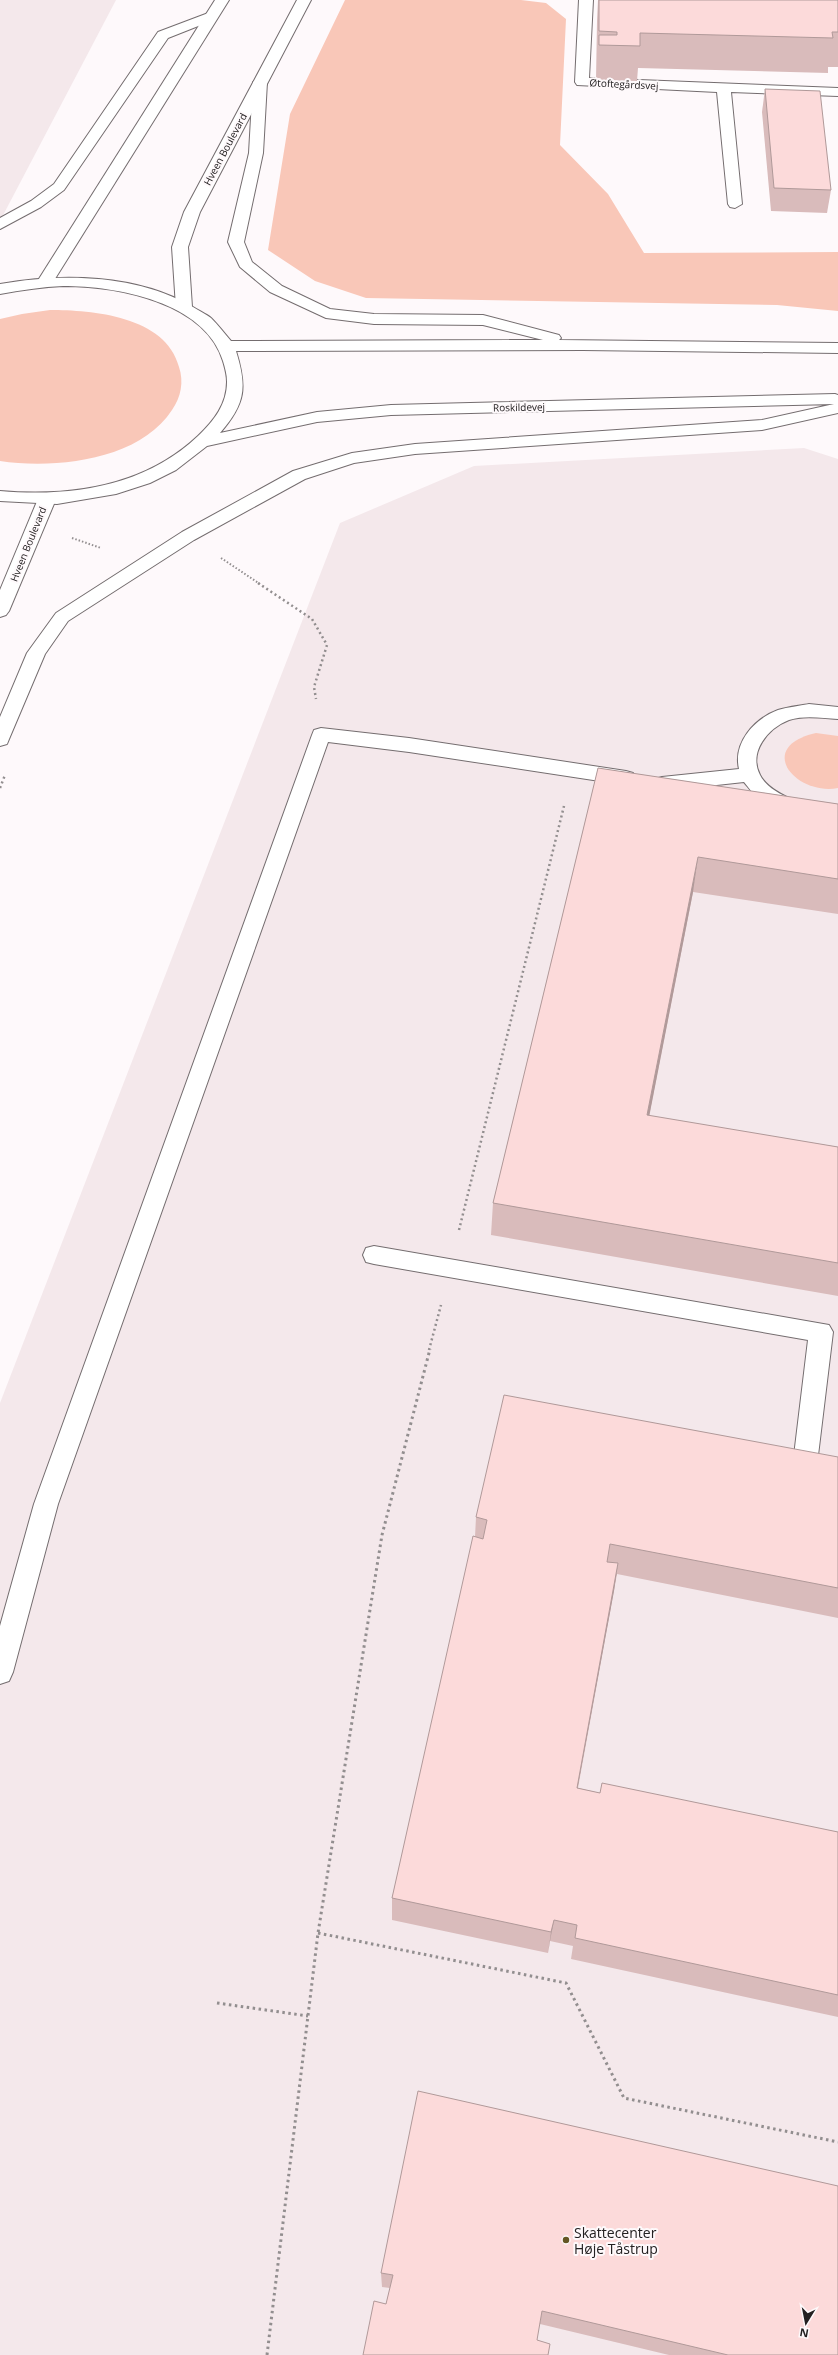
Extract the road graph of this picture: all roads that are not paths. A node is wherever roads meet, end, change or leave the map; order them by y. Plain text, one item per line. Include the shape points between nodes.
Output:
1 (222, 0) edge
2 (304, 0) edge
3 (586, 0) edge
4 (211, 16) junction
5 (260, 82) junction
6 (724, 88) junction
7 (838, 92) edge
8 (735, 204) dead end
9 (0, 224) edge
10 (45, 282) junction
11 (0, 289) edge
12 (184, 307) junction
13 (583, 345) junction
14 (228, 346) junction
15 (838, 348) edge
16 (838, 399) edge
17 (838, 408) edge
18 (203, 442) junction
19 (0, 496) edge
20 (47, 499) junction
21 (0, 611) edge
22 (838, 713) edge
23 (0, 739) edge
24 (750, 775) junction
25 (838, 816) edge
26 (374, 1255) dead end
27 (804, 1472) edge
28 (0, 1672) edge

1 - 4 main road
2 - 5 main road, Hveen Boulevard
3 - 6 main road, Øtoftegårdsvej via 582,82
4 - 9 main road via 163,35 59,187 36,204
4 - 10 main road
5 - 12 main road, Hveen Boulevard via 192,212 180,247
5 - 13 main road via 256,153 236,242 245,264 276,289 326,313 374,319 483,320
6 - 7 main road, Øtoftegårdsvej
6 - 8 main road
10 - 11 main road
10 - 12 main road via 96,282 144,290
12 - 14 main road via 212,328
13 - 14 main road
13 - 15 main road
14 - 18 main road via 235,376 233,398 222,421
16 - 18 main road, Roskildevej via 391,410 317,417
17 - 23 main road via 762,425 415,449 352,458 299,474 188,536 62,618 36,653
18 - 20 main road via 173,464 136,482 108,490
19 - 20 main road
20 - 21 main road, Hveen Boulevard
22 - 24 main road via 804,710 781,716 762,726 750,740 746,758
24 - 25 main road via 762,792 782,805 806,814
24 - 28 main road via 665,784 409,745 321,735 46,1504
26 - 27 main road via 821,1332

